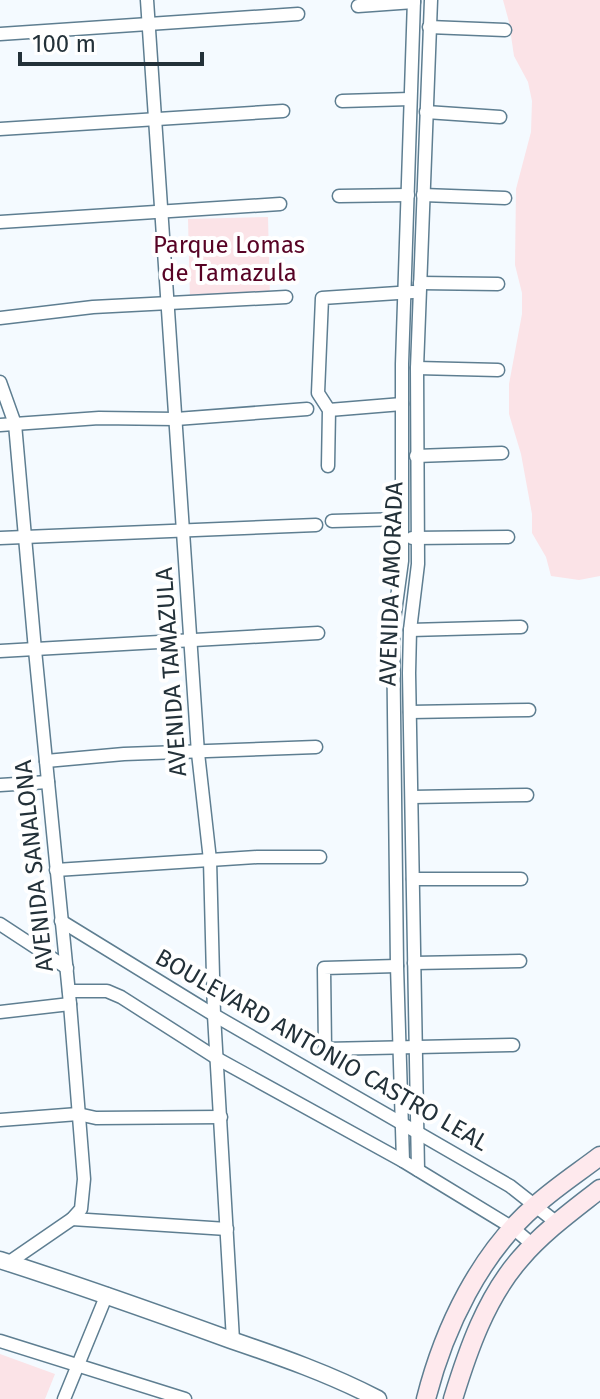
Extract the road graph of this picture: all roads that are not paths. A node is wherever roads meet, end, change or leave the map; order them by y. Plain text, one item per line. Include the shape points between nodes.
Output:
1 (147, 0) edge
2 (431, 0) edge
3 (414, 1) edge
4 (358, 6) dead end
5 (298, 14) dead end
6 (149, 24) junction
7 (429, 27) junction
8 (505, 30) dead end
9 (0, 34) edge
10 (412, 47) junction
11 (429, 48) junction
12 (410, 99) junction
13 (342, 101) dead end
14 (283, 111) dead end
15 (426, 112) junction
16 (500, 117) dead end
17 (155, 119) junction
18 (0, 129) edge
19 (408, 195) junction
20 (423, 195) junction
21 (339, 196) dead end
22 (505, 198) dead end
23 (280, 204) dead end
24 (162, 212) junction
25 (0, 222) edge
26 (498, 284) dead end
27 (420, 287) junction
28 (405, 293) junction
29 (286, 297) dead end
30 (168, 304) junction
31 (0, 318) edge
32 (417, 368) junction
33 (498, 370) dead end
34 (0, 382) edge
35 (402, 404) junction
36 (307, 409) dead end
37 (329, 410) junction
38 (176, 419) junction
39 (15, 424) junction
40 (0, 425) edge
41 (502, 453) dead end
42 (416, 456) junction
43 (328, 466) dead end
44 (401, 519) junction
45 (332, 521) dead end
46 (316, 525) dead end
47 (182, 530) junction
48 (26, 535) junction
49 (508, 537) dead end
50 (0, 538) edge
51 (401, 538) junction
52 (418, 538) junction
53 (521, 627) dead end
54 (410, 630) junction
55 (318, 633) dead end
56 (191, 641) junction
57 (35, 650) junction
58 (0, 651) edge
59 (529, 710) dead end
60 (410, 712) junction
61 (411, 741) junction
62 (395, 742) junction
63 (316, 747) dead end
64 (198, 753) junction
65 (46, 761) junction
66 (48, 782) junction
67 (0, 785) edge
68 (527, 795) dead end
69 (412, 797) junction
70 (320, 857) dead end
71 (210, 860) junction
72 (56, 870) junction
73 (413, 879) junction
74 (521, 879) dead end
75 (61, 921) junction
76 (0, 924) edge
77 (520, 961) dead end
78 (414, 963) junction
79 (397, 966) junction
80 (67, 968) junction
81 (70, 998) junction
82 (0, 1012) edge
83 (214, 1015) junction
84 (513, 1045) dead end
85 (400, 1047) junction
86 (417, 1047) junction
87 (218, 1059) junction
88 (401, 1078) junction
89 (418, 1079) junction
90 (78, 1114) junction
91 (221, 1117) junction
92 (0, 1120) edge
93 (402, 1123) junction
94 (418, 1131) junction
95 (600, 1156) edge
96 (403, 1161) junction
97 (418, 1170) junction
98 (600, 1189) edge
99 (536, 1205) junction
100 (72, 1219) junction
101 (557, 1223) junction
102 (513, 1228) junction
103 (227, 1229) junction
104 (533, 1245) junction
105 (4, 1262) edge
106 (107, 1294) junction
107 (233, 1340) junction
108 (0, 1341) edge
109 (79, 1365) junction
110 (154, 1394) edge
111 (64, 1399) edge
112 (185, 1399) edge
113 (378, 1399) edge
114 (426, 1399) edge
115 (453, 1399) edge

1 - 6 street, AVENIDA TAMAZULA
2 - 7 street, AVENIDA AMORADA
3 - 4 street
3 - 10 street, AVENIDA AMORADA
5 - 6 street
6 - 9 street
6 - 17 street, AVENIDA TAMAZULA
7 - 8 street
7 - 11 street, AVENIDA AMORADA
10 - 11 street
10 - 12 street, AVENIDA AMORADA
11 - 15 street, AVENIDA AMORADA
12 - 13 street
12 - 19 street, AVENIDA AMORADA
14 - 17 street
15 - 16 street
15 - 20 street, AVENIDA AMORADA
17 - 18 street
17 - 24 street, AVENIDA TAMAZULA
19 - 21 street
19 - 28 street, AVENIDA AMORADA
20 - 22 street
20 - 27 street, AVENIDA AMORADA
23 - 24 street
24 - 25 street
24 - 30 street, AVENIDA TAMAZULA
26 - 27 street
27 - 28 street
27 - 32 street, AVENIDA AMORADA
28 - 35 street, AVENIDA AMORADA
28 - 37 street via 322,298 318,393
29 - 30 street
30 - 31 street
30 - 38 street, AVENIDA TAMAZULA
32 - 33 street
32 - 42 street, AVENIDA AMORADA
34 - 39 street, AVENIDA SANALONA
35 - 37 street
35 - 44 street, AVENIDA AMORADA
36 - 38 street
37 - 43 street
38 - 39 street
38 - 47 street, AVENIDA TAMAZULA
39 - 40 street
39 - 48 street, AVENIDA SANALONA
41 - 42 street
42 - 52 street, AVENIDA AMORADA
44 - 45 street
44 - 51 street, AVENIDA AMORADA
46 - 47 street
47 - 48 street
47 - 56 street, AVENIDA TAMAZULA
48 - 50 street
48 - 57 street, AVENIDA SANALONA
49 - 52 street
51 - 52 street
51 - 62 street, AVENIDA AMORADA via 393,627
52 - 54 street, AVENIDA AMORADA
53 - 54 street
54 - 60 street, AVENIDA AMORADA
55 - 56 street
56 - 57 street
56 - 64 street, AVENIDA TAMAZULA
57 - 58 street
57 - 65 street, AVENIDA SANALONA
59 - 60 street
60 - 61 street, AVENIDA AMORADA
61 - 62 street
61 - 69 street, AVENIDA AMORADA
62 - 79 street, AVENIDA AMORADA
63 - 64 street
64 - 65 street
64 - 71 street, AVENIDA TAMAZULA
65 - 66 street, AVENIDA SANALONA
66 - 67 street
66 - 72 street, AVENIDA SANALONA
68 - 69 street
69 - 73 street, AVENIDA AMORADA
70 - 71 street
71 - 72 street
71 - 83 street, AVENIDA TAMAZULA
72 - 75 street, AVENIDA SANALONA
73 - 74 street
73 - 78 street, AVENIDA AMORADA
75 - 80 street, AVENIDA SANALONA
75 - 83 street, BOULEVARD ANTONIO CASTRO LEAL
76 - 80 street
77 - 78 street
78 - 86 street, AVENIDA AMORADA
79 - 85 street, AVENIDA AMORADA
79 - 85 street via 324,968 325,1049
80 - 81 street, AVENIDA SANALONA
81 - 82 street
81 - 87 street via 107,991
81 - 90 street, AVENIDA SANALONA
83 - 87 street, AVENIDA TAMAZULA
83 - 93 street, BOULEVARD ANTONIO CASTRO LEAL
84 - 86 street
85 - 86 street
85 - 88 street, AVENIDA AMORADA
86 - 89 street, AVENIDA AMORADA
87 - 91 street, AVENIDA TAMAZULA
87 - 96 street
88 - 89 street
88 - 93 street, AVENIDA AMORADA
89 - 94 street, AVENIDA AMORADA
90 - 91 street
90 - 92 street
90 - 100 street, AVENIDA SANALONA via 84,1197
91 - 103 street, AVENIDA TAMAZULA
93 - 94 street, BOULEVARD ANTONIO CASTRO LEAL
93 - 96 street, AVENIDA AMORADA
94 - 97 street, AVENIDA AMORADA
94 - 99 street, BOULEVARD ANTONIO CASTRO LEAL
95 - 99 main road
96 - 97 street
97 - 102 street
98 - 101 main road
99 - 101 street, BOULEVARD ANTONIO CASTRO LEAL
99 - 102 main road
100 - 103 street
100 - 105 street
101 - 104 main road
102 - 104 street
102 - 114 main road via 459,1310
103 - 107 street, AVENIDA TAMAZULA
104 - 115 main road via 485,1311
105 - 106 street
106 - 107 street
106 - 109 street
107 - 113 street via 322,1371
108 - 109 street
109 - 110 street
109 - 111 street
110 - 112 street

